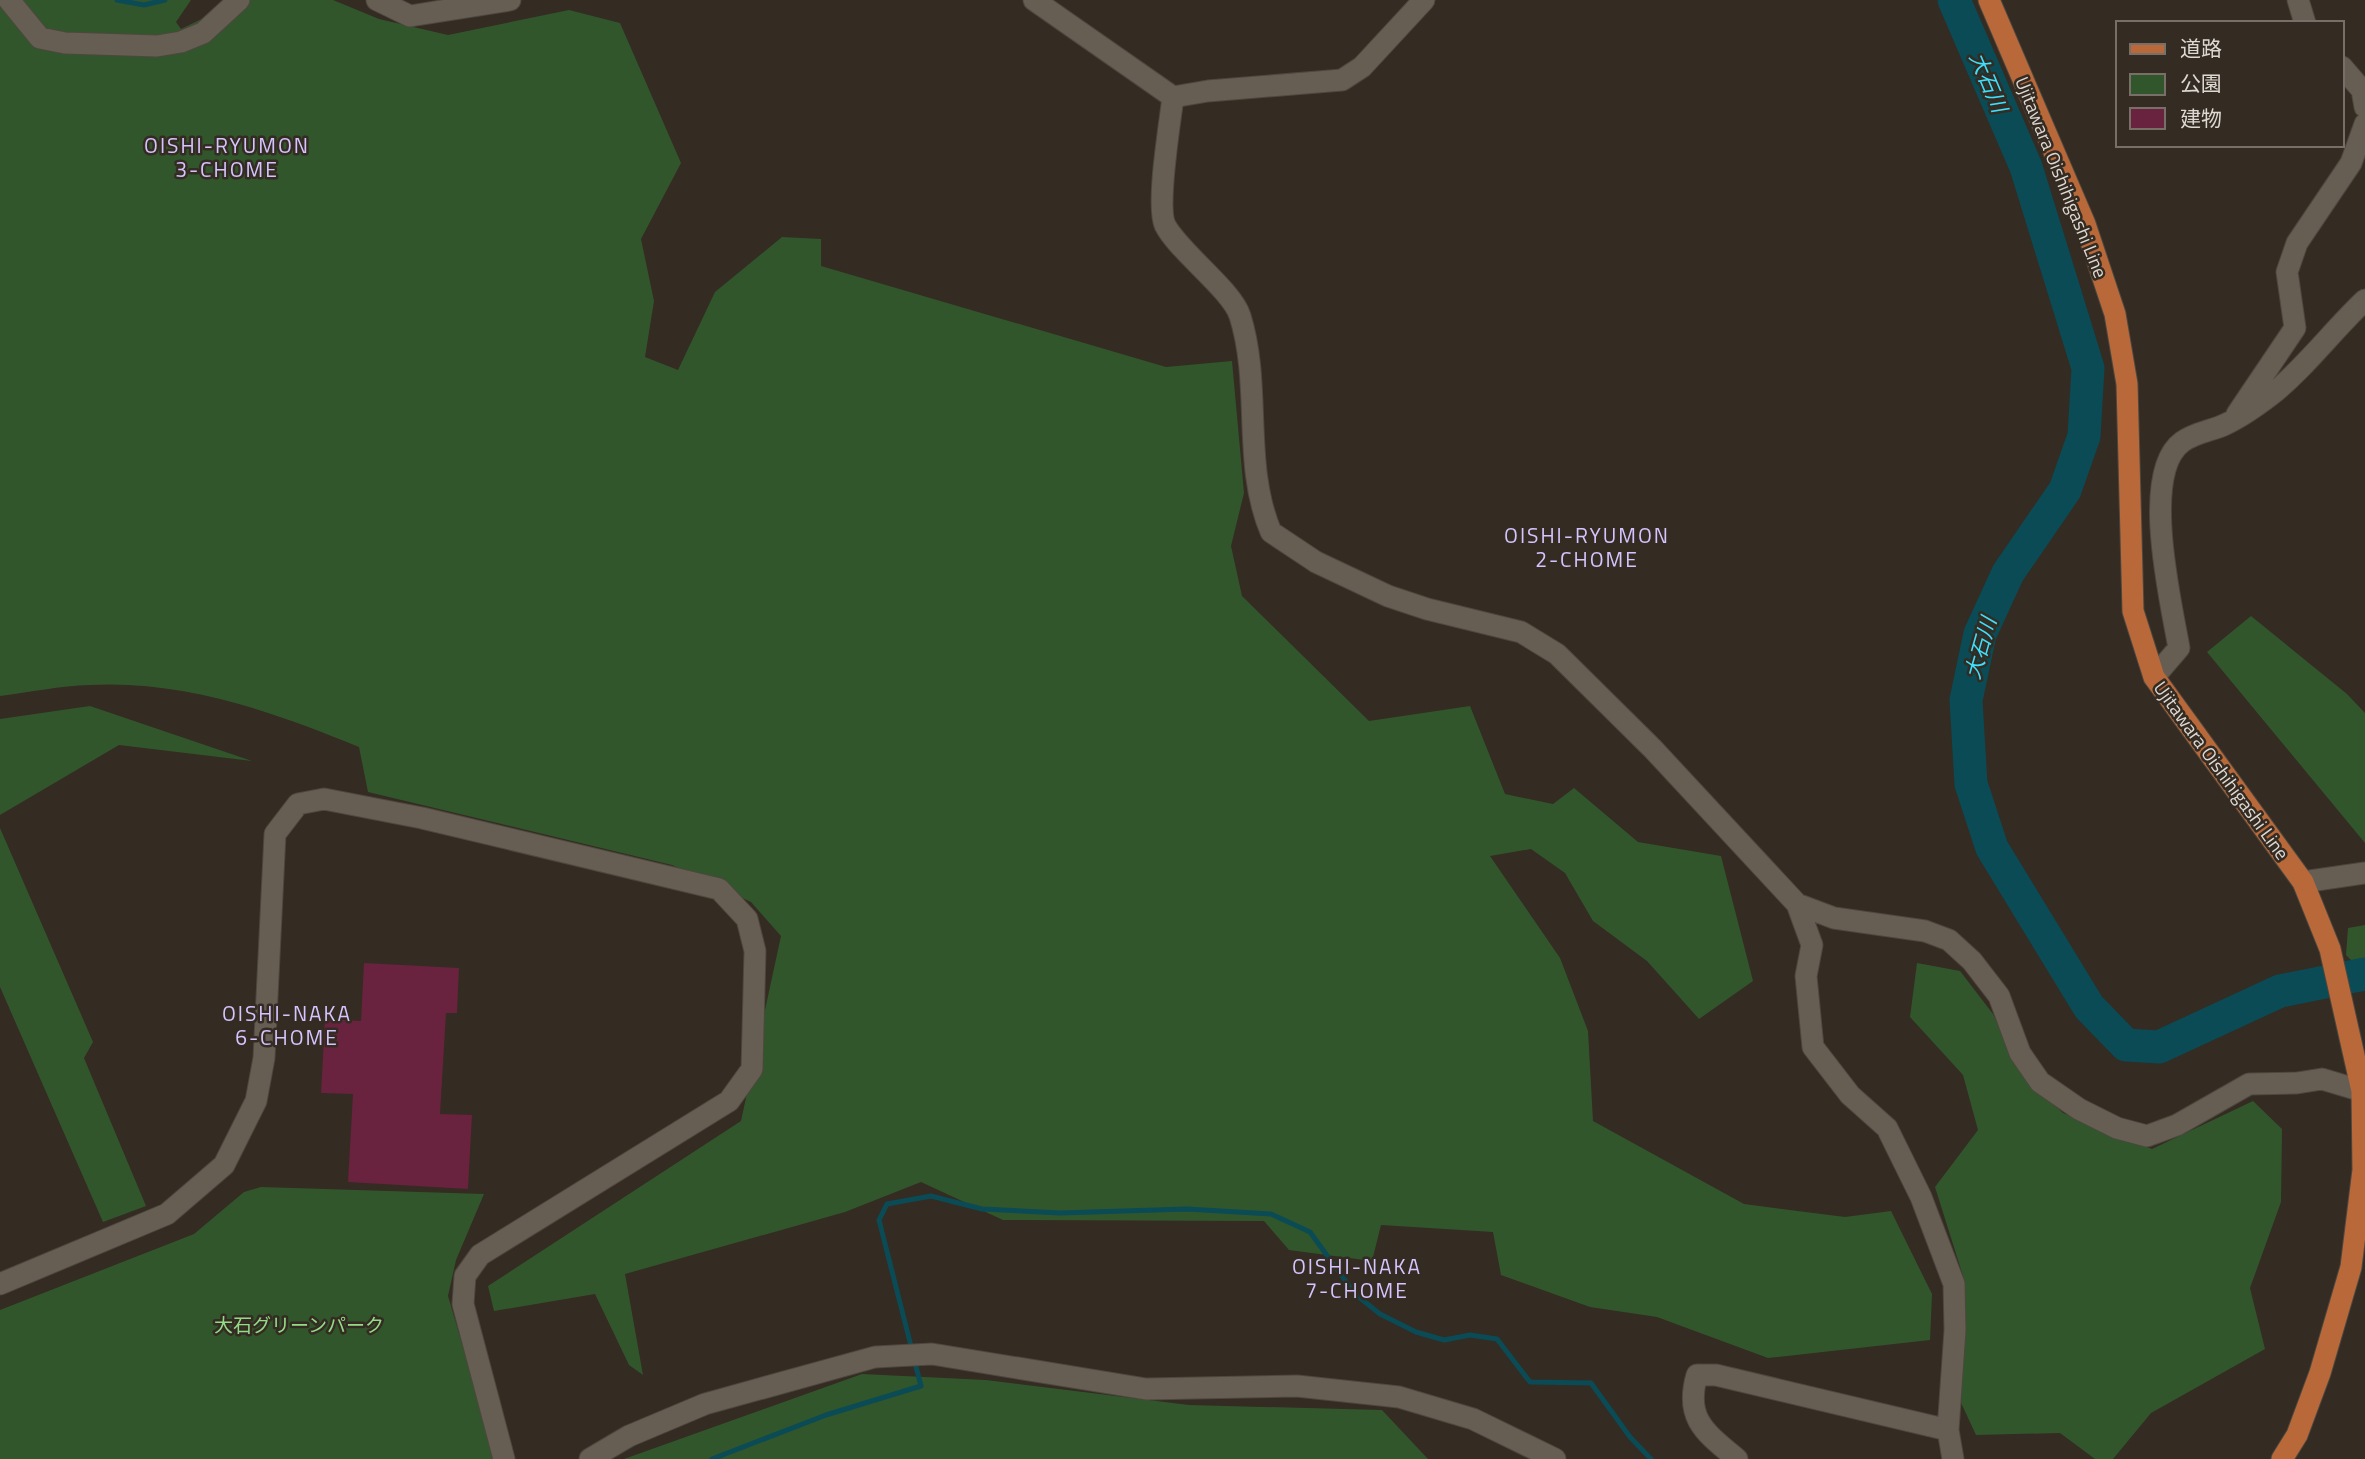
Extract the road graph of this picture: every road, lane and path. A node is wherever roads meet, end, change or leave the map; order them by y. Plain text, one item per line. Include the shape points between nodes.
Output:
1 (9, 0) edge
2 (239, 0) edge
3 (377, 0) edge
4 (510, 0) edge
5 (1034, 0) edge
6 (1424, 0) edge
7 (1989, 0) edge
8 (2298, 0) edge
9 (2303, 21) edge
10 (2344, 69) edge
11 (1173, 97) junction
12 (2365, 107) edge
13 (2365, 124) edge
14 (2365, 300) edge
15 (2235, 419) junction
16 (2154, 677) junction
17 (2365, 873) edge
18 (2302, 882) junction
19 (1797, 904) junction
20 (2362, 1091) junction
21 (0, 1284) edge
22 (1948, 1430) junction
23 (505, 1459) edge
24 (590, 1459) edge
25 (1555, 1459) edge
26 (1737, 1459) edge
27 (1953, 1459) edge
28 (2282, 1459) edge

1 - 2 street via 40,38 157,46 203,33
3 - 4 street via 410,16
5 - 11 street
6 - 11 street via 1362,67 1342,80
7 - 16 main road, Ujitawara Oishihigashi Line via 2085,225 2115,314 2127,384 2133,611
8 - 9 street
10 - 12 street via 2362,90
11 - 19 street via 1163,194 1165,225 1240,312 1247,345 1255,470 1271,532 1316,562 1388,596 1521,632 1557,654
13 - 15 street via 2351,163 2297,243 2287,272 2295,328
14 - 15 street via 2272,394
15 - 16 street via 2181,443 2166,460 2160,495 2164,562 2179,648
16 - 18 main road, Ujitawara Oishihigashi Line
17 - 18 street
18 - 20 main road, Ujitawara Oishihigashi Line via 2330,948
19 - 20 street via 1834,918 1926,931 1949,940 1998,996 2020,1053 2040,1082 2117,1128 2147,1136 2177,1125 2249,1084 2322,1079
19 - 22 street via 1812,945 1806,975 1813,1047 1850,1095 1887,1128 1921,1197 1954,1284
20 - 28 main road, Ujitawara Oishihigashi Line via 2362,1170 2351,1267 2320,1373 2297,1435
21 - 23 street via 167,1214 224,1165 257,1101 264,1058 275,834 298,804 324,799 422,818 719,889 747,919 755,951 752,1069 729,1101 480,1255 465,1276 463,1304
22 - 26 street via 1728,1378 1697,1375 1691,1394 1699,1427
22 - 27 street
24 - 25 street via 629,1436 705,1404 875,1357 932,1353 1146,1389 1297,1386 1399,1397 1474,1419

